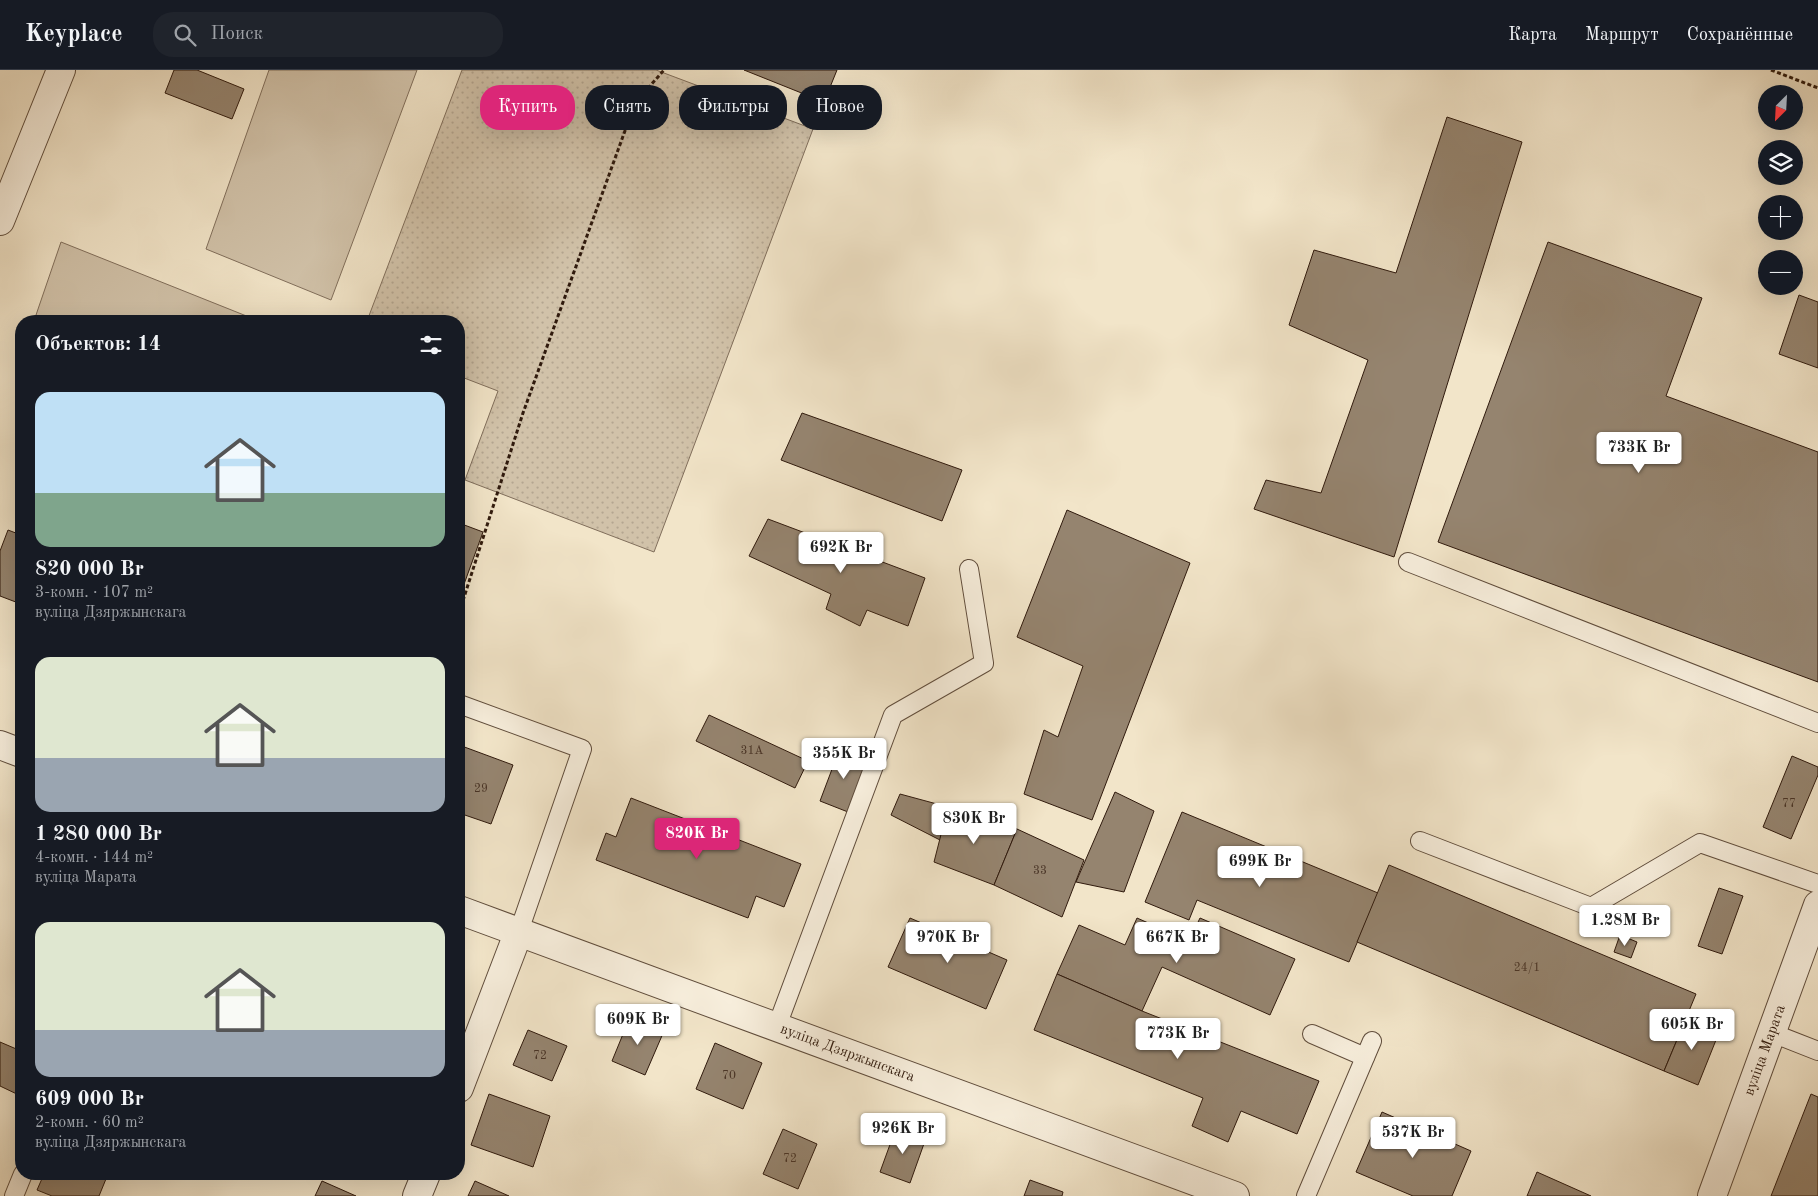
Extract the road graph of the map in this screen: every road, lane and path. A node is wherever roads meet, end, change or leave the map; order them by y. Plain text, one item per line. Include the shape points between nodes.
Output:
1 (61, 70) edge
2 (664, 70) edge
3 (1772, 70) edge
4 (1818, 88) edge
5 (0, 221) edge
6 (1408, 562) dead end
7 (969, 569) dead end
8 (465, 594) edge
9 (465, 706) edge
10 (1818, 723) edge
11 (0, 746) edge
12 (15, 752) edge
13 (1420, 841) dead end
14 (1818, 884) edge
15 (1818, 905) edge
16 (465, 912) edge
17 (519, 931) junction
18 (777, 1026) junction
19 (1772, 1033) junction
20 (1312, 1034) dead end
21 (1818, 1052) edge
22 (465, 1072) edge
23 (21, 1180) edge
24 (424, 1180) edge
25 (14, 1196) edge
26 (417, 1196) edge
27 (1235, 1196) edge
28 (1306, 1196) edge
29 (1712, 1196) edge

1 - 5 street
2 - 8 path via 635,102 522,413
3 - 4 path
6 - 10 lane
7 - 18 lane via 984,663 893,715
9 - 17 lane via 582,749
11 - 12 street
13 - 14 lane via 1591,907 1700,843
15 - 19 street, вуліца Марата
16 - 17 street, вуліца Дзяржынскага
17 - 18 street, вуліца Дзяржынскага
17 - 22 street
18 - 27 street, вуліца Дзяржынскага
19 - 21 lane
19 - 29 street, вуліца Марата
20 - 28 lane via 1368,1049
23 - 25 lane
24 - 26 street

